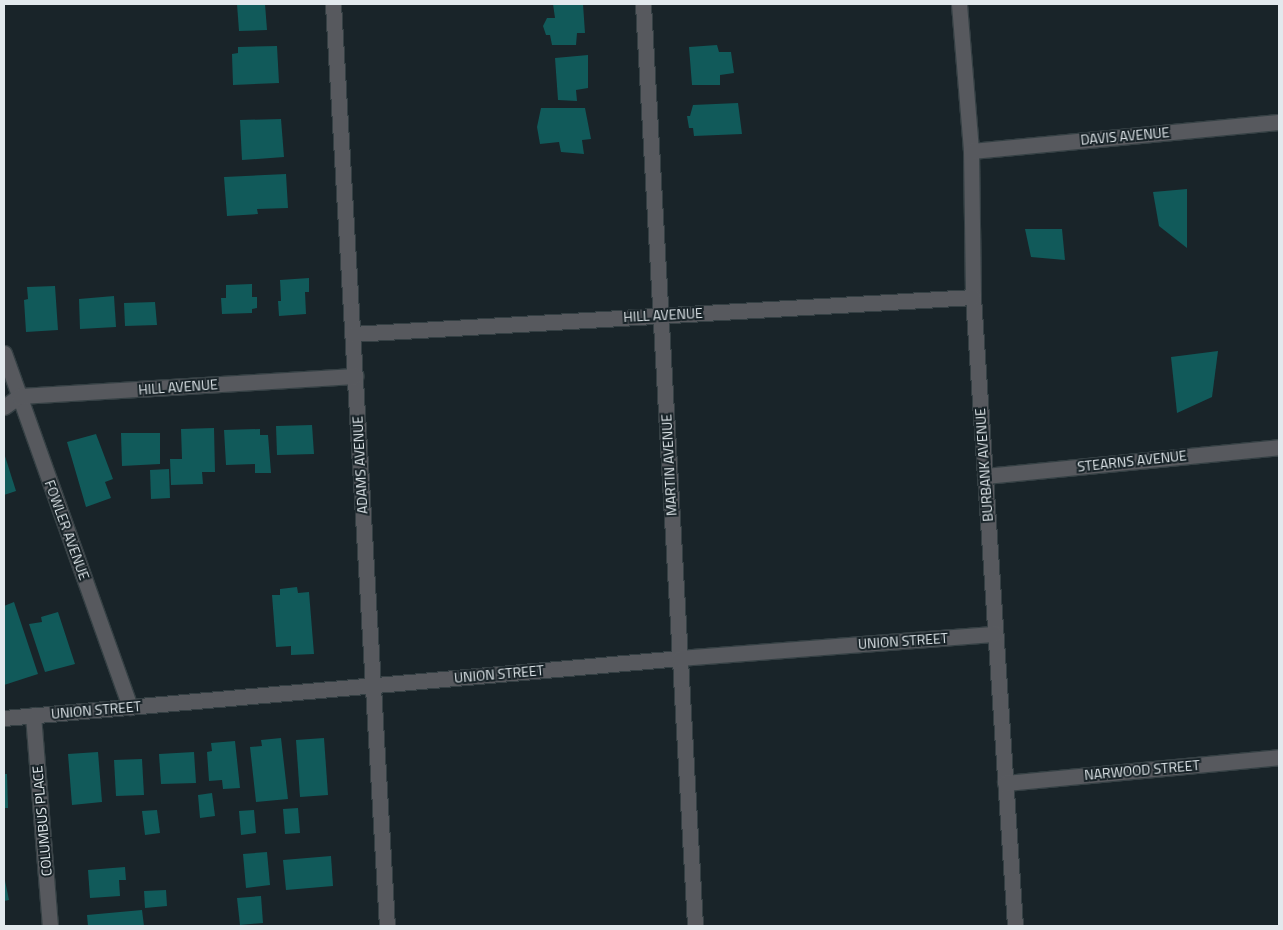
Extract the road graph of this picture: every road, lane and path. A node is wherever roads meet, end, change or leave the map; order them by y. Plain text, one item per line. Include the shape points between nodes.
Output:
1 (333, 4) edge
2 (642, 4) edge
3 (959, 4) edge
4 (1279, 122) edge
5 (971, 151) junction
6 (973, 297) junction
7 (660, 315) junction
8 (352, 334) junction
9 (4, 353) edge
10 (355, 376) junction
11 (19, 396) junction
12 (4, 407) edge
13 (1279, 446) edge
14 (985, 476) junction
15 (995, 634) junction
16 (680, 658) junction
17 (373, 685) junction
18 (130, 707) junction
19 (33, 715) junction
20 (4, 718) edge
21 (1279, 757) edge
22 (1005, 783) junction
23 (50, 926) edge
24 (387, 926) edge
25 (695, 926) edge
26 (1015, 926) edge

1 - 8 street, ADAMS AVENUE
2 - 7 street, MARTIN AVENUE
3 - 5 street, BURBANK AVENUE
4 - 5 street, DAVIS AVENUE
5 - 6 street, BURBANK AVENUE
6 - 7 street, HILL AVENUE
6 - 14 street, BURBANK AVENUE
7 - 8 street, HILL AVENUE
7 - 16 street, MARTIN AVENUE
8 - 10 street, ADAMS AVENUE
9 - 11 street, FOWLER AVENUE
10 - 11 street, HILL AVENUE
10 - 17 street, ADAMS AVENUE
11 - 12 street
11 - 18 street, FOWLER AVENUE
13 - 14 street, STEARNS AVENUE
14 - 15 street, BURBANK AVENUE
15 - 16 street, UNION STREET
15 - 22 street, BURBANK AVENUE
16 - 17 street, UNION STREET
16 - 25 street, MARTIN AVENUE
17 - 18 street, UNION STREET
17 - 24 street, ADAMS AVENUE
18 - 19 street, UNION STREET
19 - 20 street, UNION STREET
19 - 23 street, COLUMBUS PLACE
21 - 22 street, NARWOOD STREET
22 - 26 street, BURBANK AVENUE

